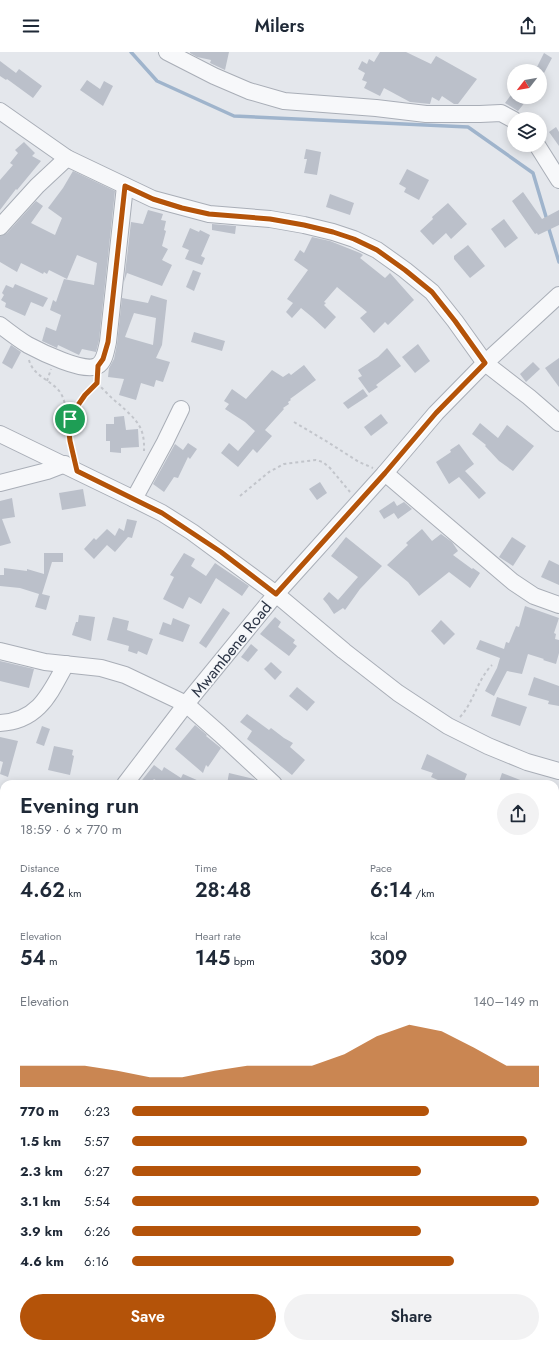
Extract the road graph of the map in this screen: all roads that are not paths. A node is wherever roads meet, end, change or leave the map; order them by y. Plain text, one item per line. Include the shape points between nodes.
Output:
1 (172, 53) edge
2 (0, 111) edge
3 (507, 116) edge
4 (541, 152) edge
5 (67, 158) junction
6 (559, 180) edge
7 (125, 186) junction
8 (0, 227) edge
9 (559, 295) edge
10 (0, 326) edge
11 (485, 363) junction
12 (181, 409) dead end
13 (559, 423) edge
14 (0, 434) edge
15 (71, 468) junction
16 (385, 473) junction
17 (0, 483) edge
18 (134, 499) junction
19 (276, 594) junction
20 (559, 605) edge
21 (0, 650) edge
22 (66, 664) junction
23 (186, 704) junction
24 (0, 723) edge
25 (559, 771) edge
26 (128, 780) edge
27 (270, 780) edge

1 - 3 street via 248,91 284,101 426,114 501,113
2 - 5 street
4 - 6 street
5 - 7 street
5 - 8 street via 37,186
7 - 10 street via 108,342 98,366 91,368 54,358
7 - 11 street via 153,199 182,208 209,214 270,219 304,225 333,232 377,250 432,292
9 - 11 street, Mwambene Road
11 - 13 street via 524,392
11 - 16 street, Mwambene Road via 436,413
12 - 18 street
14 - 15 street
15 - 17 street via 47,471
15 - 18 street
16 - 19 street, Mwambene Road
16 - 20 street via 513,582 534,596
18 - 19 street via 192,532
19 - 23 street, Mwambene Road
19 - 25 street via 398,694 448,726 520,760
21 - 22 street via 45,662
22 - 23 street via 101,668 125,675
22 - 24 street via 41,705 27,716
23 - 26 street, Mwambene Road
23 - 27 street

